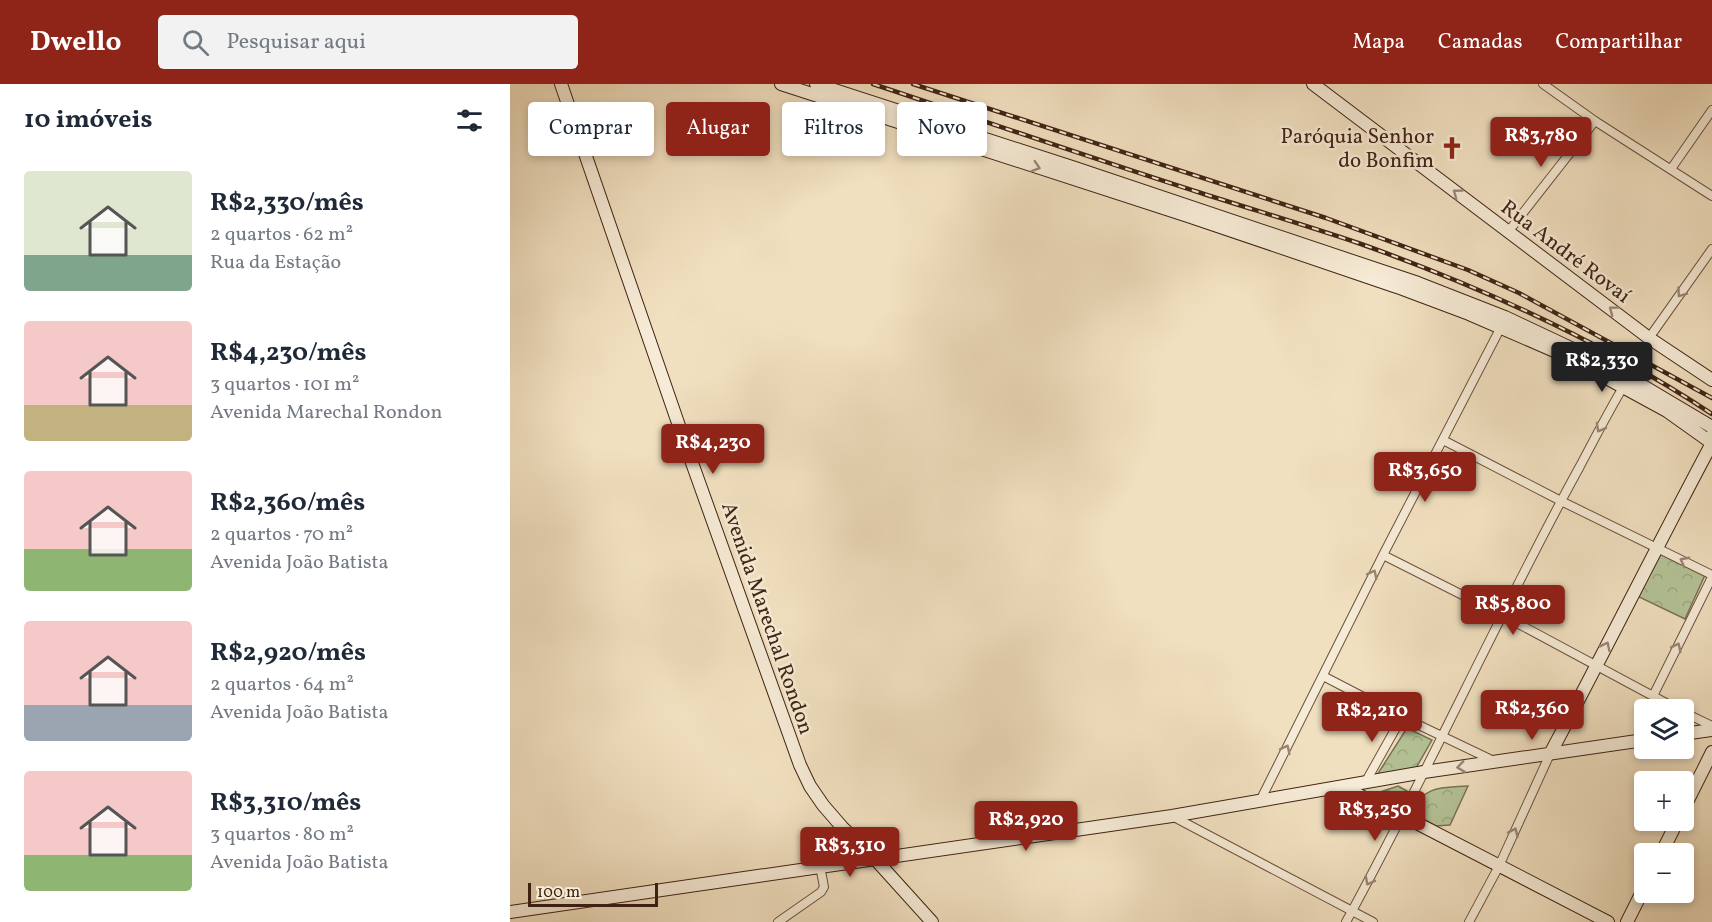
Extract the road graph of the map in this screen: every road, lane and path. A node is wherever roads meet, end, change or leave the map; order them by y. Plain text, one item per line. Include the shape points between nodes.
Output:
1 (561, 84) edge
2 (781, 84) edge
3 (816, 84) edge
4 (1313, 84) edge
5 (1543, 84) edge
6 (1712, 110) edge
7 (1595, 121) junction
8 (1671, 169) junction
9 (1712, 196) edge
10 (1508, 232) junction
11 (1712, 249) edge
12 (1503, 322) junction
13 (1649, 338) junction
14 (1712, 380) edge
15 (1626, 382) junction
16 (1712, 427) edge
17 (1712, 435) edge
18 (1443, 440) junction
19 (1712, 443) edge
20 (1561, 501) junction
21 (1657, 546) junction
22 (1383, 555) junction
23 (1712, 576) edge
24 (1502, 615) junction
25 (1597, 665) junction
26 (1323, 676) junction
27 (1653, 696) junction
28 (1659, 699) edge
29 (1402, 717) junction
30 (1694, 718) edge
31 (1712, 728) edge
32 (1694, 732) edge
33 (1442, 735) junction
34 (1634, 741) edge
35 (1712, 752) edge
36 (1550, 754) junction
37 (1497, 762) junction
38 (1424, 772) junction
39 (1365, 783) junction
40 (1341, 786) junction
41 (1694, 788) edge
42 (1260, 801) junction
43 (1172, 816) junction
44 (1403, 816) junction
45 (876, 860) junction
46 (820, 866) junction
47 (1499, 866) junction
48 (1636, 903) edge
49 (1353, 911) junction
50 (510, 912) edge
51 (778, 922) edge
52 (932, 922) edge
53 (1346, 922) edge
54 (1373, 922) edge
55 (1469, 922) edge
56 (1608, 922) edge
57 (1627, 922) edge

1 - 45 main road, Avenida Marechal Rondon via 793,749 823,805
2 -> 12 main road
3 - 12 main road via 1374,268
10 -> 4 main road, Rua André Rovaí
5 - 7 street
6 - 8 street
7 - 8 street
7 - 10 street
8 - 9 street
13 -> 10 main road, Rua André Rovaí
11 -> 13 street
12 - 15 main road
12 - 18 street
13 - 14 main road, Rua André Rovaí
15 - 16 main road
15 - 19 main road
15 -> 20 street
17 - 19 main road
18 - 20 street
18 - 22 street
19 - 21 main road
20 - 21 street
20 - 24 street
23 -> 21 street
25 -> 21 main road
22 - 24 street
26 -> 22 street
27 -> 23 street
24 - 25 street
24 - 33 street
25 - 27 street
25 - 36 main road
26 - 29 street
42 -> 26 street
27 - 28 street
29 - 33 street
29 - 39 street
30 - 31 street
31 - 32 main road
33 - 37 street
33 - 38 street
34 - 36 main road
35 - 41 main road
36 - 37 main road
47 -> 36 street
37 -> 38 main road
38 - 39 main road
38 - 44 street
39 - 40 main road
40 - 42 main road
40 - 44 main road
42 - 43 main road
43 - 45 main road
43 - 49 street
44 - 47 main road
44 -> 49 street
45 - 46 main road
45 - 52 main road, Avenida Marechal Rondon
46 - 50 main road
46 - 51 street via 824,887 821,892
47 - 55 street
47 - 56 main road
48 - 57 main road
49 - 53 street
49 - 54 street

